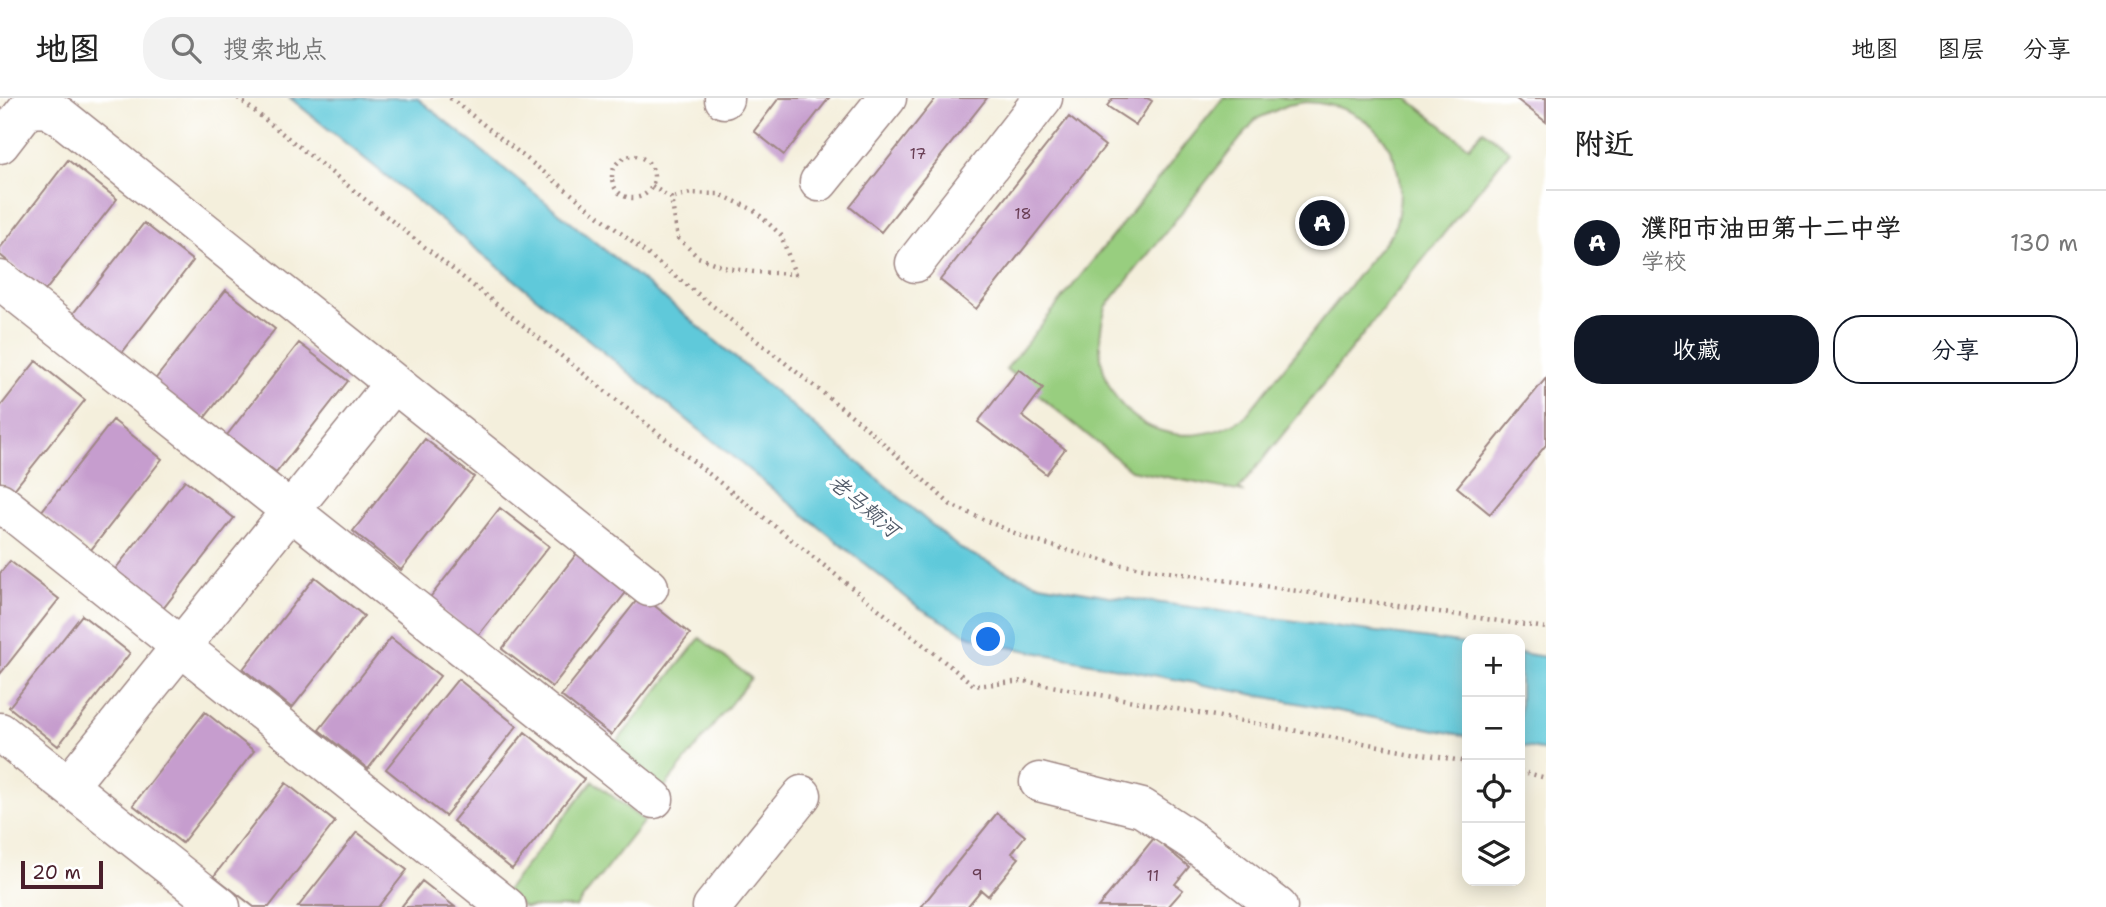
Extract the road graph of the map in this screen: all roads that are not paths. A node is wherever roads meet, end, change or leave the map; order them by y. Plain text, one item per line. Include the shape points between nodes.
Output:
1 (887, 98) edge
2 (1043, 98) edge
3 (0, 144) edge
4 (819, 182) dead end
5 (915, 263) dead end
6 (0, 280) edge
7 (394, 383) junction
8 (0, 502) edge
9 (290, 512) junction
10 (649, 587) dead end
11 (180, 645) junction
12 (0, 732) edge
13 (1039, 782) dead end
14 (68, 786) junction
15 (802, 795) dead end
16 (654, 799) dead end
17 (221, 907) edge
18 (507, 907) edge
19 (712, 907) edge
20 (1278, 907) edge

1 - 4 street
2 - 5 street
3 - 7 street via 27,109 46,108 60,116
6 - 9 street
7 - 9 street
7 - 10 street
8 - 11 street
9 - 11 street
9 - 16 street
11 - 14 street
11 - 18 street
12 - 14 street
13 - 20 street via 1142,808
14 - 17 street
15 - 19 street

